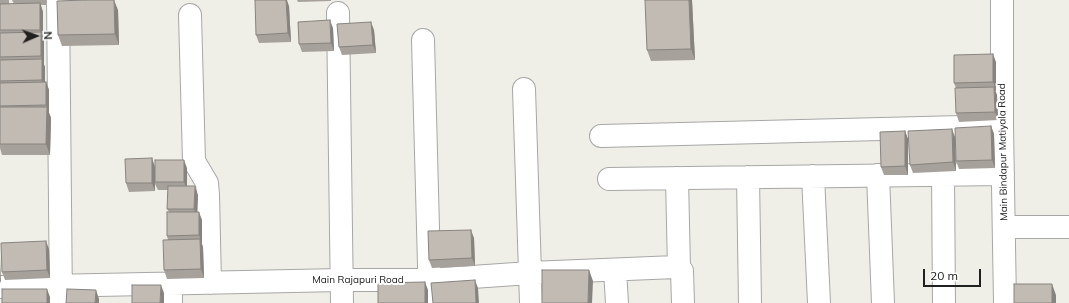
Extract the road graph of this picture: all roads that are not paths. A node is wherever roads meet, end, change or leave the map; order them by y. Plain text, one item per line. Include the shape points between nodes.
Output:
1 (58, 0) edge
2 (1002, 0) edge
3 (338, 13) dead end
4 (190, 15) dead end
5 (423, 40) dead end
6 (524, 89) dead end
7 (1002, 126) junction
8 (601, 136) dead end
9 (943, 174) junction
10 (1003, 174) junction
11 (878, 175) junction
12 (814, 176) junction
13 (748, 177) junction
14 (677, 178) junction
15 (609, 179) dead end
16 (1004, 227) junction
17 (1069, 227) edge
18 (680, 268) junction
19 (615, 270) junction
20 (530, 273) junction
21 (341, 280) junction
22 (429, 280) junction
23 (210, 283) junction
24 (0, 287) edge
25 (171, 293) edge
26 (61, 294) edge
27 (342, 303) edge
28 (430, 303) edge
29 (531, 303) edge
30 (617, 303) edge
31 (683, 303) edge
32 (750, 303) edge
33 (819, 303) edge
34 (883, 303) edge
35 (944, 303) edge
36 (1005, 303) edge

1 - 26 street
2 - 7 street, Main Bindapur Matiyala Road
3 - 21 street
4 - 23 street via 194,161 208,189
5 - 22 street
6 - 20 street
7 - 8 street
7 - 10 street, Main Bindapur Matiyala Road
9 - 10 street
9 - 11 street
9 - 35 street
10 - 16 street, Main Bindapur Matiyala Road
11 - 12 street
11 - 34 street
12 - 13 street
12 - 33 street
13 - 14 street
13 - 32 street
14 - 15 street
14 - 18 street
16 - 17 street
16 - 36 street, Main Bindapur Matiyala Road
18 - 19 street, Main Rajapuri Road
18 - 31 street via 683,275
19 - 20 street, Main Rajapuri Road
19 - 30 street
20 - 22 street, Main Rajapuri Road
20 - 29 street
21 - 22 street, Main Rajapuri Road
21 - 23 street, Main Rajapuri Road
21 - 27 street
22 - 28 street
23 - 25 street, Main Rajapuri Road
24 - 26 street, Main Rajapuri Road
25 - 26 street, Main Rajapuri Road

